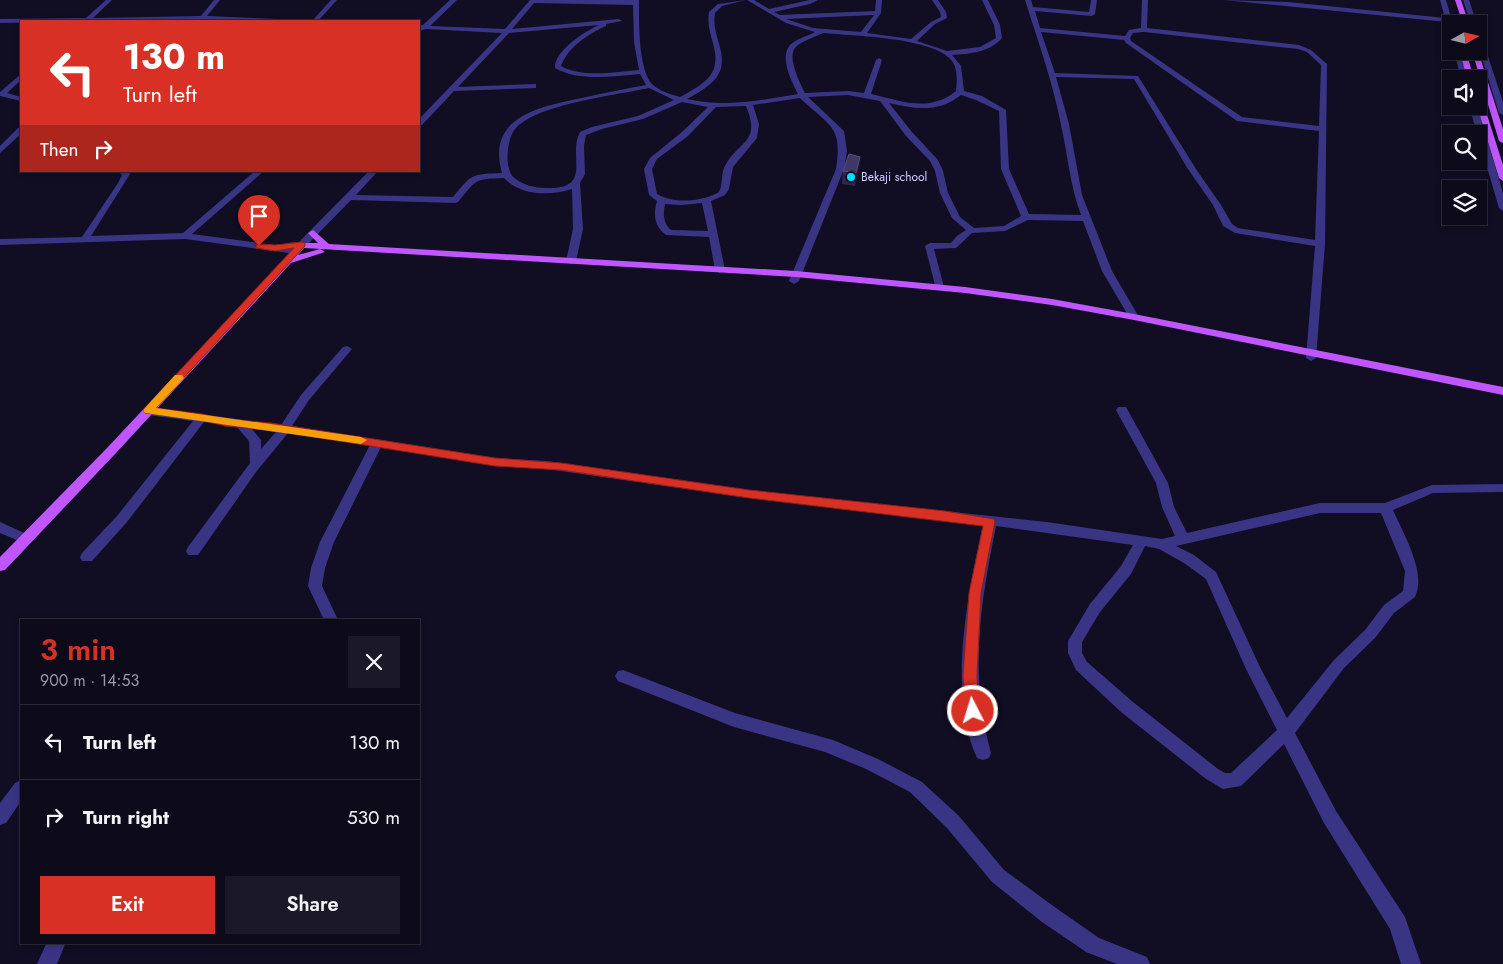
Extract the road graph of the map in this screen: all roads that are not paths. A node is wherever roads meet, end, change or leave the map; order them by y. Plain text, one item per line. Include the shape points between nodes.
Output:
1 (109, 0) edge
2 (217, 0) edge
3 (334, 0) edge
4 (454, 0) edge
5 (533, 0) edge
6 (743, 0) edge
7 (750, 0) edge
8 (814, 0) edge
9 (879, 0) edge
10 (935, 0) edge
11 (985, 0) edge
12 (1028, 0) edge
13 (1094, 0) edge
14 (1145, 0) edge
15 (1226, 0) edge
16 (1444, 0) edge
17 (1450, 0) edge
18 (1458, 0) edge
19 (1466, 0) edge
20 (636, 2) edge
21 (1305, 3) edge
22 (1032, 9) junction
23 (768, 11) junction
24 (878, 13) junction
25 (1448, 15) edge
26 (1455, 15) edge
27 (1463, 15) edge
28 (1471, 15) edge
29 (777, 17) junction
30 (636, 19) junction
31 (1442, 19) edge
32 (87, 20) edge
33 (201, 20) edge
34 (316, 20) edge
35 (0, 21) edge
36 (20, 21) edge
37 (619, 21) junction
38 (420, 29) edge
39 (1037, 30) junction
40 (1144, 30) junction
41 (507, 31) junction
42 (822, 31) junction
43 (862, 35) junction
44 (1128, 38) junction
45 (913, 41) junction
46 (948, 53) junction
47 (879, 60) dead end
48 (1478, 60) edge
49 (1486, 60) edge
50 (643, 72) junction
51 (1052, 75) junction
52 (20, 77) edge
53 (533, 86) dead end
54 (651, 86) junction
55 (452, 89) junction
56 (960, 92) junction
57 (1, 94) edge
58 (867, 96) junction
59 (804, 97) junction
60 (20, 99) edge
61 (678, 99) junction
62 (882, 99) junction
63 (749, 105) junction
64 (714, 106) junction
65 (1503, 113) edge
66 (1476, 115) edge
67 (1483, 115) edge
68 (420, 122) edge
69 (1322, 129) junction
70 (20, 131) edge
71 (1503, 141) edge
72 (0, 151) edge
73 (123, 172) edge
74 (259, 172) edge
75 (373, 172) edge
76 (507, 175) junction
77 (1503, 178) edge
78 (576, 183) junction
79 (348, 197) junction
80 (661, 200) junction
81 (706, 200) junction
82 (1503, 208) edge
83 (1026, 217) junction
84 (1086, 218) junction
85 (972, 230) junction
86 (313, 233) junction
87 (713, 234) junction
88 (185, 236) junction
89 (85, 239) junction
90 (0, 242) edge
91 (1320, 244) junction
92 (299, 248) junction
93 (323, 249) junction
94 (508, 260) junction
95 (287, 261) junction
96 (571, 261) junction
97 (720, 270) junction
98 (795, 278) junction
99 (939, 287) junction
100 (1134, 317) junction
101 (347, 349) dead end
102 (1311, 354) junction
103 (1503, 386) edge
104 (1486, 387) junction
105 (1503, 391) edge
106 (1503, 398) edge
107 (1122, 410) dead end
108 (148, 411) junction
109 (201, 418) junction
110 (241, 424) junction
111 (284, 430) junction
112 (377, 443) junction
113 (256, 465) junction
114 (1503, 488) edge
115 (1386, 508) junction
116 (990, 522) junction
117 (0, 527) edge
118 (26, 539) junction
119 (1183, 540) junction
120 (1141, 542) junction
121 (1162, 544) junction
122 (193, 551) dead end
123 (86, 557) dead end
124 (0, 566) edge
125 (331, 619) edge
126 (623, 676) dead end
127 (1287, 732) junction
128 (983, 753) dead end
129 (20, 789) edge
130 (0, 817) edge
131 (56, 944) edge
132 (47, 964) edge
133 (1140, 964) edge
134 (1411, 964) edge

1 - 32 street
2 - 33 street
3 - 34 street
4 - 38 street
5 - 20 street
5 - 41 street
6 - 61 street via 720,5 712,12 719,70 703,85
7 - 23 street
8 - 23 street
9 - 24 street
10 - 45 street via 944,18 933,23
11 - 46 street via 997,25 999,38 979,49
12 - 22 street
13 - 22 street via 1092,14
14 - 40 street
15 - 21 street
16 - 25 street
17 - 26 main road
18 - 27 main road
19 - 28 street
20 - 30 street
21 - 31 street
22 - 39 street
23 - 29 street
24 - 29 street
24 - 43 street
29 - 42 street via 798,27
30 - 37 street
30 - 50 street
32 - 33 street
35 - 36 street
37 - 41 street
37 - 50 street via 601,26 574,43 557,67 578,73
38 - 41 street
39 - 44 street
39 - 51 street
40 - 44 street via 1131,31
40 - 69 street via 1299,47 1309,51 1324,64
41 - 55 street
42 - 43 street
42 - 59 street via 790,49 793,76
43 - 45 street
44 - 69 street via 1128,42 1141,52 1240,119
45 - 46 street
46 - 56 street via 958,66
47 - 58 street
48 - 71 main road
49 - 65 street
50 - 54 street
51 - 84 street
51 - 91 street via 1136,77 1228,226 1235,230
52 - 57 street
53 - 55 street
54 - 61 street
54 - 76 street via 531,113 511,128 505,146
55 - 68 street
56 - 62 street via 948,103 936,106
56 - 83 street via 1002,110 1007,176
57 - 60 street
58 - 59 street via 848,93
58 - 62 street
59 - 63 street
59 - 98 street via 840,131 842,151 840,169
61 - 64 street
61 - 78 street via 644,116 583,134 579,144 580,178
62 - 85 street via 908,134 934,160 956,218
63 - 64 street
63 - 81 street via 758,128 754,139 726,172 725,190 719,197
64 - 80 street via 654,158 648,169 650,184 653,195
66 - 82 street
67 - 77 main road
69 - 91 street
70 - 72 street
73 - 89 street via 126,174 122,183
74 - 88 street
75 - 79 street
76 - 78 street via 517,185 542,191 564,189
76 - 79 street via 472,179 455,200
78 - 96 street via 578,229
79 - 86 street
80 - 81 street via 668,203
80 - 87 street via 658,214 662,226 669,233
81 - 87 street
83 - 84 street
83 - 85 street via 1003,229
84 - 100 street via 1107,271
85 - 99 street via 960,235 956,244 928,248
86 - 92 street
86 - 93 main road
87 - 97 street
88 - 89 street
88 - 92 street via 275,248
89 - 90 street
91 - 102 street
92 - 93 main road
92 - 95 main road
93 - 94 main road
93 - 95 main road
94 - 96 main road
94 - 98 main road
95 - 108 main road
96 - 97 main road
97 - 98 main road
98 - 99 main road
98 - 102 main road via 1053,309
99 - 100 main road
100 - 102 main road
101 - 111 street via 305,398
102 - 104 main road
102 - 106 main road
103 - 104 main road
104 - 105 main road
107 - 119 street via 1162,484
108 - 109 street
108 - 118 main road
109 - 110 street
109 - 123 street via 127,512
110 - 111 street
110 - 113 street via 255,440
111 - 112 street
111 - 113 street
112 - 116 street via 495,462 556,466 749,494
112 - 125 street via 327,542 318,568 315,586
113 - 122 street
114 - 115 street via 1432,489
115 - 119 street via 1320,508
115 - 127 street via 1412,571 1410,593 1389,609 1370,634 1339,664
116 - 120 street
116 - 128 street via 975,593 970,676 975,728
117 - 118 street
118 - 124 main road
119 - 121 street
120 - 121 street
120 - 127 street via 1126,570 1095,608 1074,641 1074,653 1081,666 1223,781 1235,781
121 - 127 street via 1211,576
126 - 133 street via 725,717 827,745 916,787 953,822 998,876 1093,945
127 - 134 street via 1330,816 1398,924
129 - 130 street
131 - 132 street

